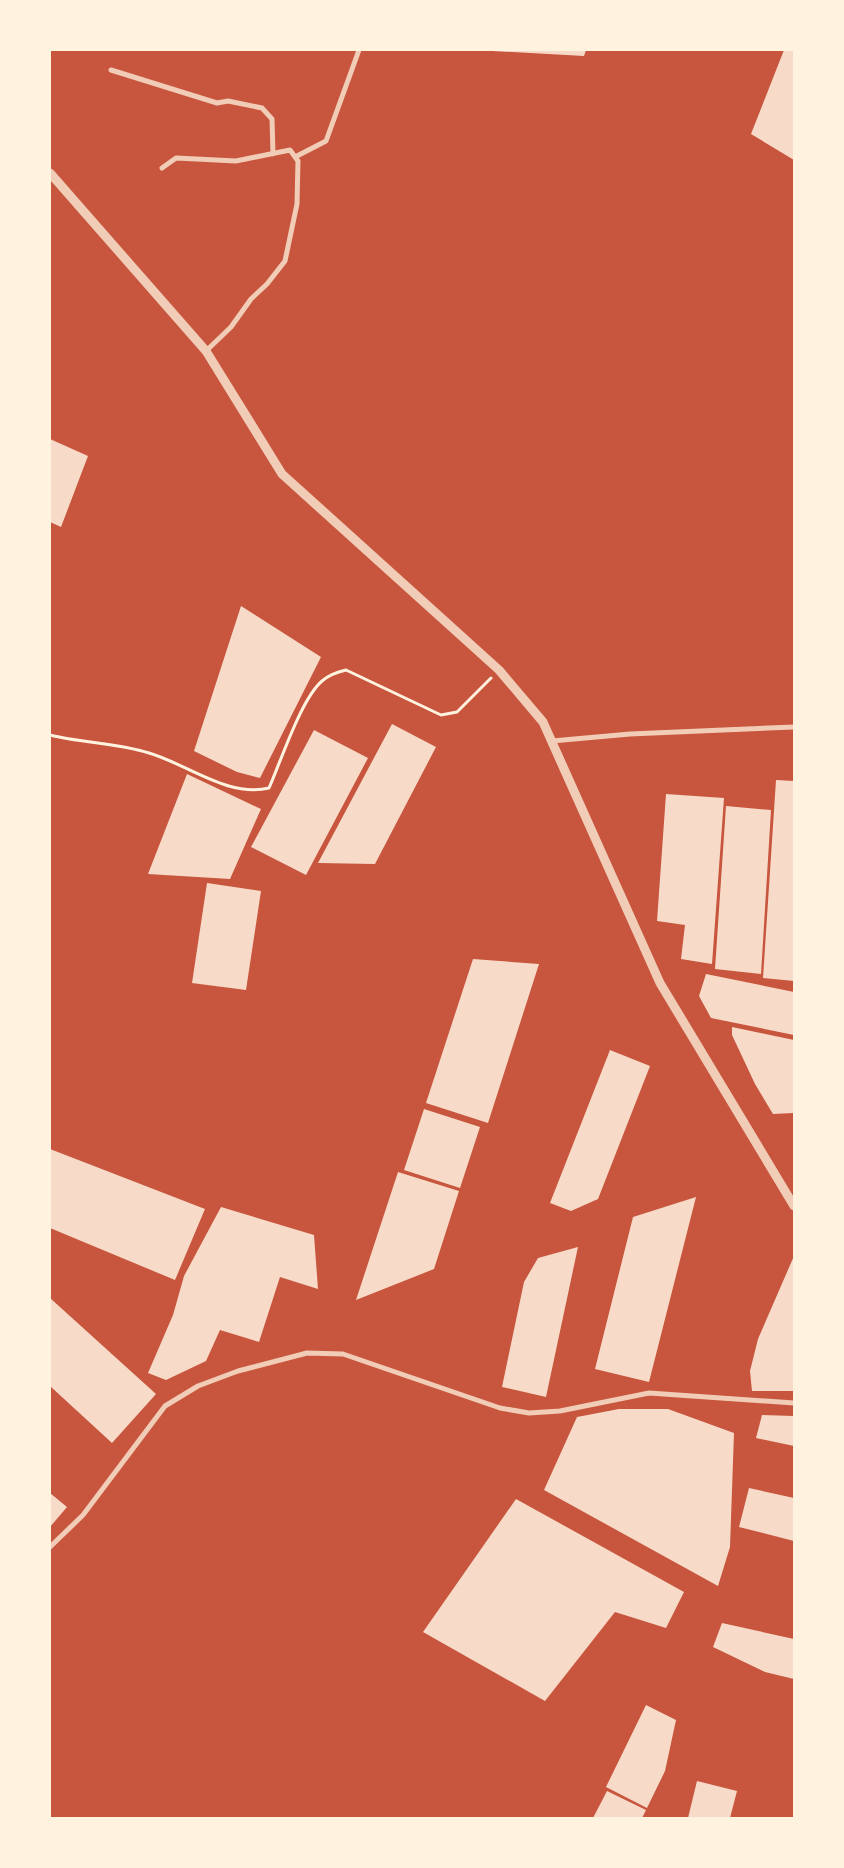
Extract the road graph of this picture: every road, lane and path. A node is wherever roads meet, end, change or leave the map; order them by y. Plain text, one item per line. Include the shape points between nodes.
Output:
1 (359, 50) edge
2 (111, 70) dead end
3 (273, 154) junction
4 (295, 157) junction
5 (162, 168) dead end
6 (50, 173) edge
7 (206, 352) junction
8 (499, 670) junction
9 (794, 727) edge
10 (50, 736) edge
11 (552, 741) junction
12 (794, 1206) edge
13 (794, 1403) edge
14 (50, 1547) edge

1 - 4 street via 326,141
2 - 3 street via 217,103 228,101 262,108 272,119
3 - 4 street via 290,150
3 - 5 street via 236,161 176,158
4 - 7 street via 298,161 297,204 284,261 268,284
6 - 7 street
7 - 8 street via 282,474
8 - 10 path via 457,712 441,715 346,670 336,672 321,682 305,704 269,788 256,791 235,788 148,752
8 - 11 street via 543,722
9 - 11 street
11 - 12 street via 660,983
13 - 14 street via 649,1393 560,1411 529,1413 500,1408 343,1354 307,1353 238,1371 198,1386 166,1406 83,1515

